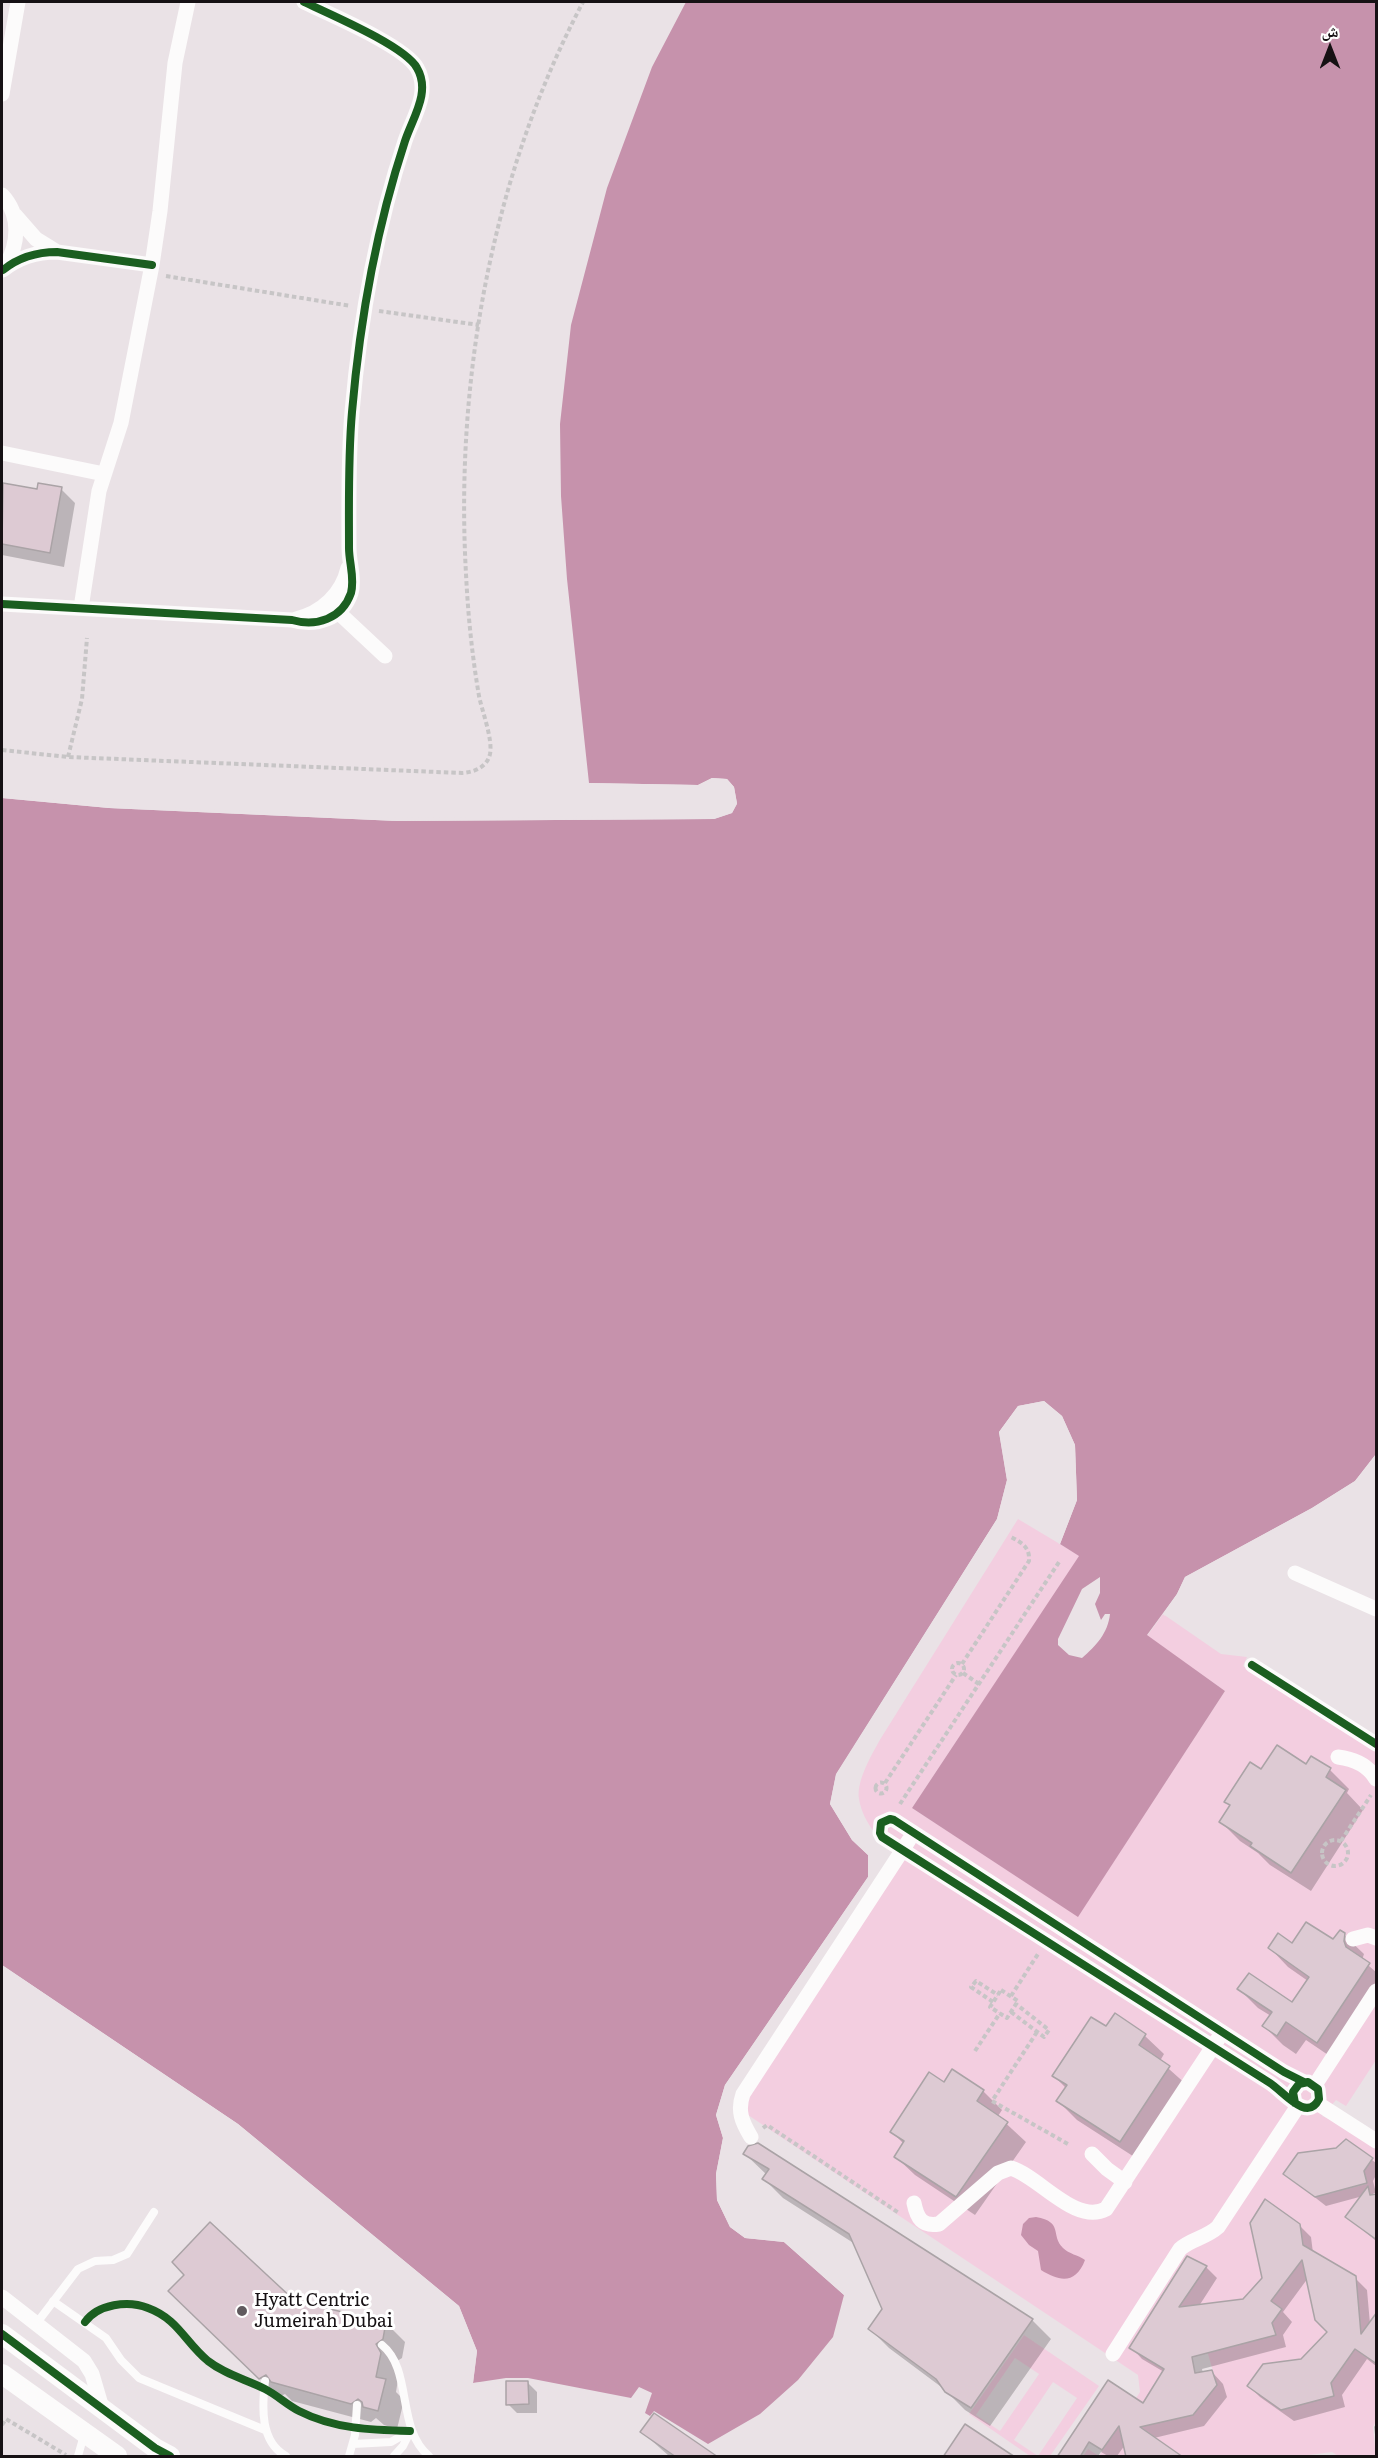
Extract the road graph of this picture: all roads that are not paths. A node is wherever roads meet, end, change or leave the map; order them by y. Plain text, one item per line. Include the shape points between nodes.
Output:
1 (18, 2) edge
2 (188, 2) edge
3 (304, 2) edge
4 (2, 94) edge
5 (2, 195) edge
6 (12, 210) junction
7 (57, 252) junction
8 (151, 269) junction
9 (2, 271) edge
10 (2, 453) edge
11 (104, 474) junction
12 (350, 562) junction
13 (2, 604) edge
14 (81, 608) junction
15 (338, 612) junction
16 (292, 620) junction
17 (385, 656) dead end
18 (1295, 1573) dead end
19 (1377, 1609) edge
20 (1252, 1665) dead end
21 (1377, 1744) edge
22 (1338, 1757) dead end
23 (1377, 1779) edge
24 (914, 1833) junction
25 (903, 1849) junction
26 (1069, 1932) junction
27 (1353, 1938) dead end
28 (1377, 1938) edge
29 (1053, 1945) junction
30 (1377, 1991) edge
31 (1223, 2032) junction
32 (1212, 2047) junction
33 (1309, 2083) junction
34 (1317, 2103) junction
35 (1297, 2104) junction
36 (751, 2137) road end
37 (1377, 2141) edge
38 (1092, 2154) dead end
39 (1125, 2182) junction
40 (916, 2210) road end
41 (154, 2212) dead end
42 (2, 2297) edge
43 (53, 2301) junction
44 (36, 2324) junction
45 (2, 2334) edge
46 (382, 2345) dead end
47 (1113, 2354) dead end
48 (265, 2381) dead end
49 (6, 2382) edge
50 (357, 2405) dead end
51 (102, 2408) junction
52 (266, 2430) junction
53 (410, 2431) junction
54 (84, 2434) junction
55 (353, 2444) junction
56 (78, 2457) edge
57 (117, 2457) edge
58 (170, 2457) edge
59 (286, 2457) edge
60 (349, 2457) edge
61 (394, 2457) edge
62 (429, 2457) edge

1 - 4 street
2 - 8 street via 175,63
3 - 12 street via 391,47 410,75 414,97 412,119 390,188 363,308 350,432
5 - 6 street
6 - 7 street via 26,230
6 - 9 street via 16,242
7 - 8 street
7 - 9 street via 34,254
8 - 11 street via 121,423
10 - 11 street
11 - 14 street
12 - 15 street via 353,584
12 - 16 street via 331,601 313,614
13 - 14 street
14 - 16 street
15 - 16 street via 321,622
15 - 17 street
18 - 19 street
20 - 21 street
22 - 23 street via 1359,1762
24 - 25 street
24 - 25 street via 890,1819 881,1823 882,1837
24 - 26 street
25 - 29 street
25 - 36 street via 743,2094 739,2111
26 - 29 street
26 - 31 street
27 - 28 street
29 - 32 street
30 - 33 street
31 - 32 street
31 - 33 street via 1290,2076
32 - 35 street
32 - 39 street
33 - 34 street via 1319,2093
33 - 35 street via 1295,2087
34 - 35 street via 1308,2109
34 - 37 street
35 - 47 street via 1218,2227 1180,2249
38 - 39 street
39 - 40 street via 1106,2209 1091,2213 1083,2212 1015,2169 1006,2169 944,2222 930,2225
41 - 43 lane via 127,2254 78,2269
42 - 44 street
43 - 44 lane
43 - 52 lane via 106,2338 139,2378
44 - 51 street via 88,2367
45 - 51 street
46 - 53 lane via 393,2361 408,2408
48 - 52 lane
49 - 54 street
50 - 55 lane
51 - 58 street
52 - 59 lane via 271,2444
53 - 55 lane via 391,2442
53 - 61 lane
53 - 62 lane
54 - 56 lane
54 - 57 street
55 - 60 lane

